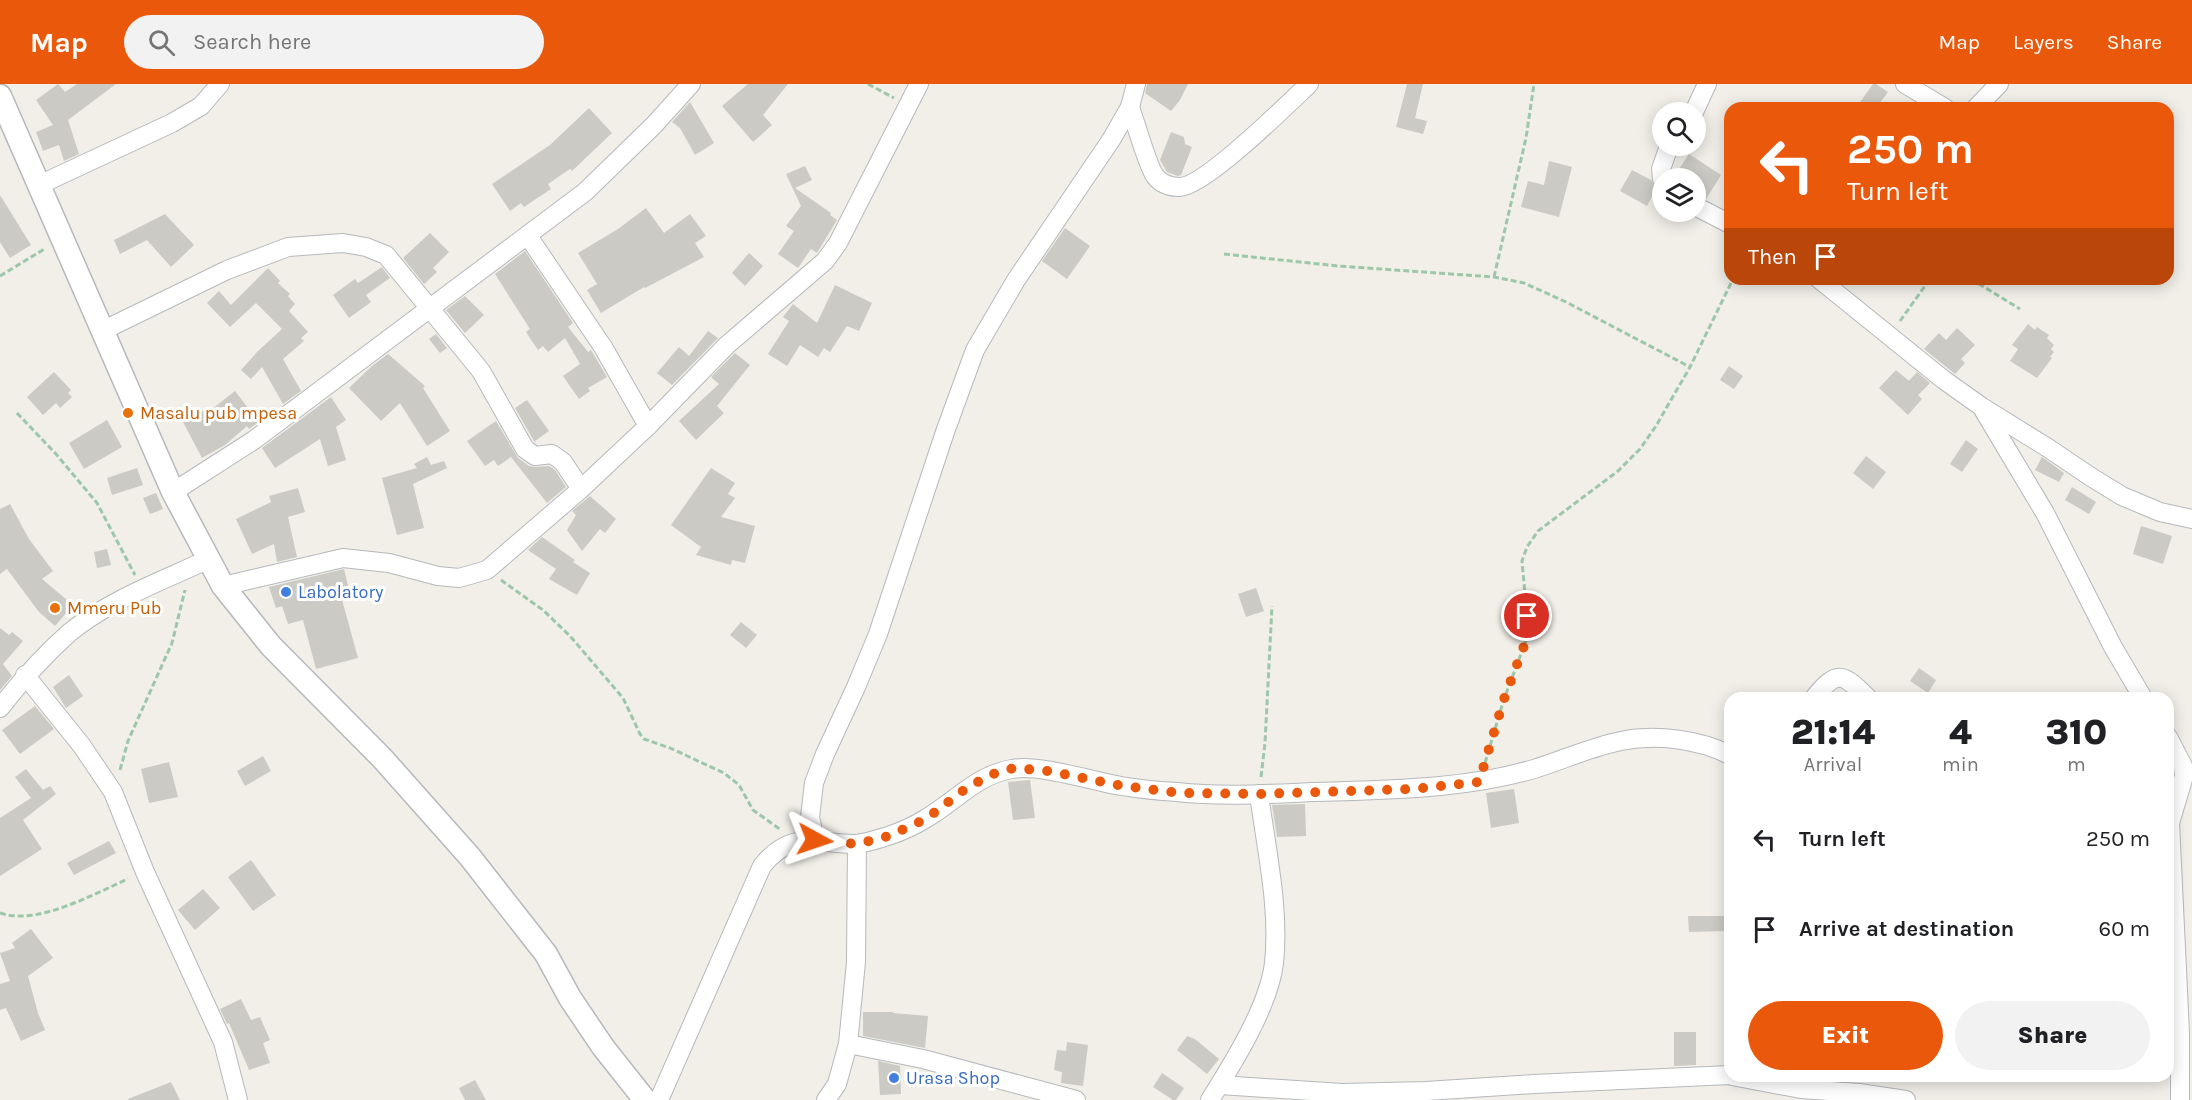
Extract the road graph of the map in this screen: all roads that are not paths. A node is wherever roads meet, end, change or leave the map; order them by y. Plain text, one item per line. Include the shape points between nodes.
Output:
1 (220, 84) edge
2 (691, 84) edge
3 (919, 84) edge
4 (1136, 84) edge
5 (1309, 84) edge
6 (1707, 84) edge
7 (1905, 84) edge
8 (1999, 84) edge
9 (1699, 102) edge
10 (1935, 102) edge
11 (1982, 102) edge
12 (1, 104) edge
13 (1130, 107) junction
14 (39, 185) junction
15 (1706, 212) edge
16 (1724, 221) edge
17 (528, 236) junction
18 (1825, 285) edge
19 (429, 308) junction
20 (104, 330) junction
21 (1982, 407) junction
22 (648, 426) junction
23 (581, 489) junction
24 (173, 492) junction
25 (2192, 519) edge
26 (199, 564) junction
27 (223, 586) junction
28 (25, 675) junction
29 (1819, 692) edge
30 (1862, 692) edge
31 (2139, 692) edge
32 (0, 708) edge
33 (2174, 750) edge
34 (1724, 752) edge
35 (1259, 794) junction
36 (2174, 810) edge
37 (807, 841) junction
38 (857, 844) junction
39 (2174, 907) edge
40 (848, 1044) junction
41 (1724, 1075) edge
42 (1768, 1082) edge
43 (1800, 1088) edge
44 (1215, 1093) edge
45 (1426, 1096) edge
46 (238, 1100) edge
47 (645, 1100) edge
48 (659, 1100) edge
49 (826, 1100) edge
50 (1076, 1100) edge
51 (1906, 1100) edge
52 (2180, 1100) edge

1 - 14 street via 201,106 172,123
2 - 17 street via 585,192
3 - 22 street via 838,243 825,261 727,345
4 - 13 street
5 - 13 street via 1257,134 1197,181 1182,187 1167,185 1155,176
6 - 9 street
7 - 10 street
8 - 11 street
12 - 14 street
13 - 37 street via 1016,280 975,350 878,634 814,783
14 - 20 street
15 - 16 street
17 - 19 street
17 - 22 street via 603,347
18 - 21 street
19 - 20 street via 386,255 343,243 288,247 227,270
19 - 23 street via 481,371 525,449 535,456 552,453
19 - 24 street via 254,440
20 - 24 street
21 - 25 street via 2122,496 2160,512
21 - 31 street via 2045,513
22 - 23 street
23 - 27 street via 487,570 459,578 343,558
24 - 26 street
26 - 27 street
26 - 28 street via 110,606 71,632
27 - 47 street via 271,646 382,758 470,857 546,954 596,1037
28 - 32 street
28 - 46 street via 113,792 223,1042
29 - 30 street via 1830,680 1839,677 1850,680
33 - 36 street via 2184,776
34 - 35 street via 1710,746 1661,738 1623,741 1479,782 1413,789
35 - 38 street via 1168,792 1014,768 990,775 964,790 926,819 889,836
35 - 44 street via 1275,918 1274,965 1262,1007
37 - 38 street
37 - 48 street via 783,846 762,866
38 - 40 street via 856,962
39 - 52 street
40 - 49 street via 837,1084
40 - 50 street via 923,1059
41 - 45 street via 1534,1084
42 - 43 street
43 - 51 street
44 - 45 street

